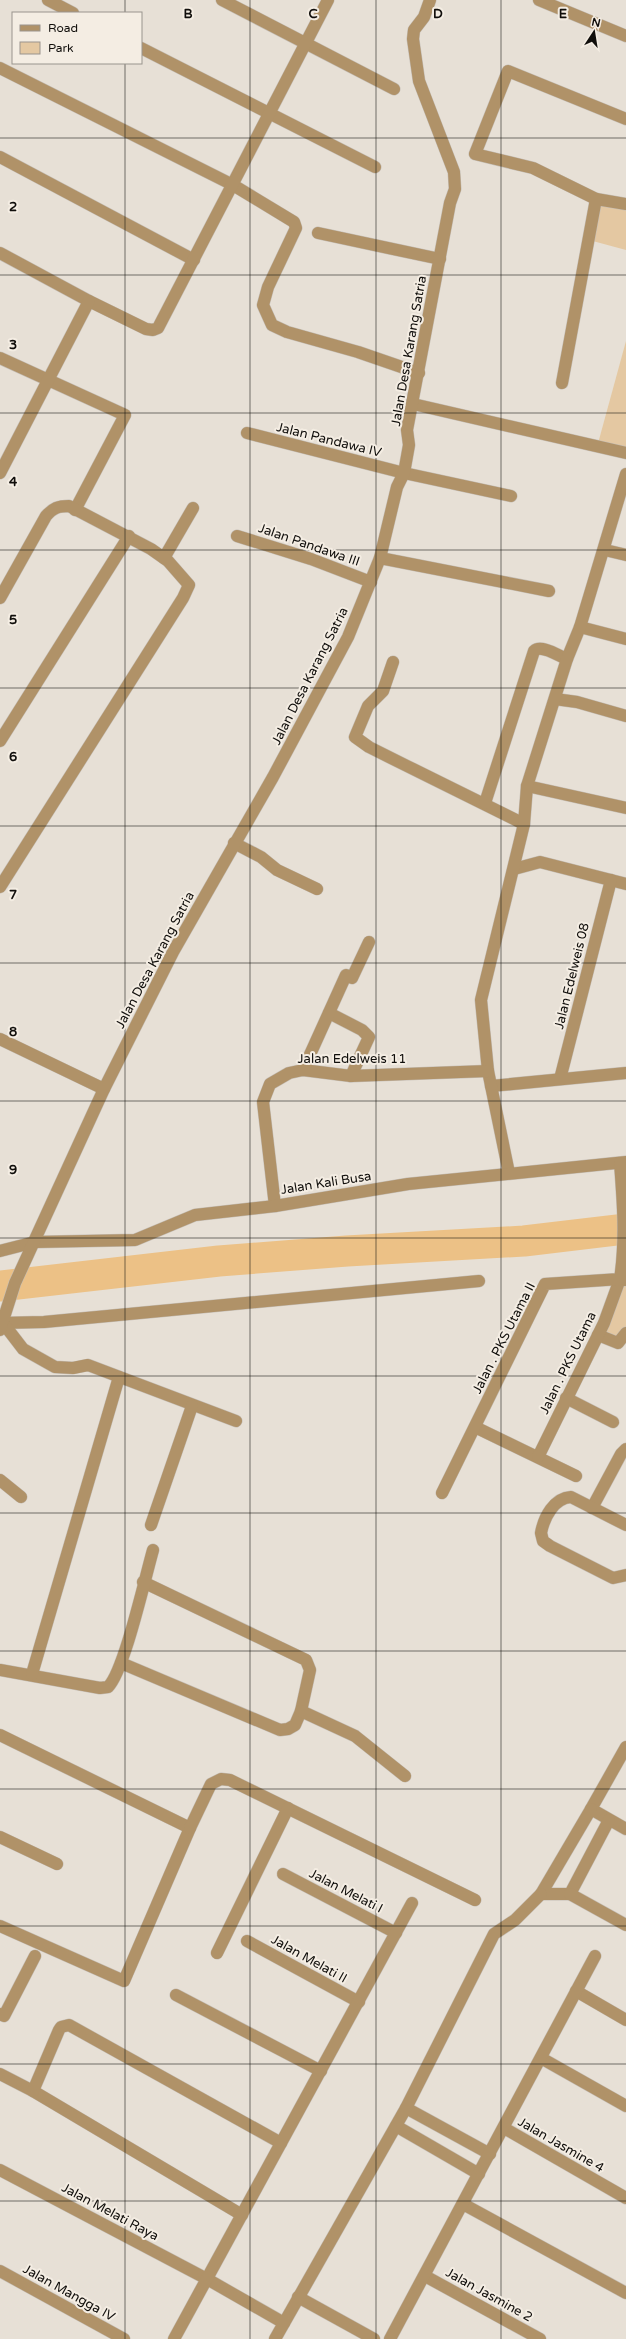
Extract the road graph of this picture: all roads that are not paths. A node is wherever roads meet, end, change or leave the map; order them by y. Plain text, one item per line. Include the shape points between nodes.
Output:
1 (48, 0) edge
2 (222, 0) edge
3 (328, 0) edge
4 (430, 0) edge
5 (539, 0) edge
6 (71, 12) edge
7 (626, 36) edge
8 (305, 43) junction
9 (142, 49) edge
10 (0, 68) edge
11 (394, 89) dead end
12 (269, 115) junction
13 (626, 118) edge
14 (0, 158) edge
15 (375, 167) dead end
16 (232, 185) junction
17 (596, 199) junction
18 (626, 204) edge
19 (318, 233) dead end
20 (0, 252) edge
21 (440, 259) junction
22 (194, 260) junction
23 (89, 301) junction
24 (0, 358) edge
25 (418, 373) junction
26 (46, 381) junction
27 (562, 383) dead end
28 (413, 404) junction
29 (247, 434) dead end
30 (626, 453) edge
31 (0, 473) edge
32 (404, 473) junction
33 (626, 475) edge
34 (510, 496) dead end
35 (193, 508) dead end
36 (75, 510) junction
37 (130, 536) junction
38 (237, 536) dead end
39 (605, 550) junction
40 (626, 555) edge
41 (164, 558) junction
42 (380, 558) junction
43 (371, 582) junction
44 (549, 590) dead end
45 (0, 598) edge
46 (580, 627) junction
47 (626, 639) edge
48 (568, 659) junction
49 (393, 662) dead end
50 (555, 699) junction
51 (626, 716) edge
52 (0, 741) edge
53 (527, 786) junction
54 (486, 803) junction
55 (626, 808) edge
56 (524, 824) junction
57 (234, 843) junction
58 (514, 869) junction
59 (611, 880) junction
60 (626, 884) edge
61 (0, 887) edge
62 (317, 888) dead end
63 (369, 942) dead end
64 (329, 1014) junction
65 (0, 1039) edge
66 (303, 1070) junction
67 (488, 1070) junction
68 (626, 1073) edge
69 (351, 1076) junction
70 (560, 1079) junction
71 (491, 1086) junction
72 (104, 1089) junction
73 (623, 1162) edge
74 (509, 1173) junction
75 (275, 1206) junction
76 (35, 1242) junction
77 (0, 1251) edge
78 (623, 1279) edge
79 (479, 1280) dead end
80 (1, 1325) edge
81 (626, 1333) edge
82 (598, 1335) junction
83 (622, 1345) edge
84 (119, 1377) junction
85 (566, 1398) junction
86 (192, 1406) junction
87 (236, 1421) dead end
88 (613, 1422) dead end
89 (475, 1427) junction
90 (626, 1449) edge
91 (538, 1458) junction
92 (576, 1476) dead end
93 (0, 1480) edge
94 (442, 1493) dead end
95 (21, 1497) dead end
96 (592, 1508) junction
97 (151, 1525) dead end
98 (626, 1525) edge
99 (153, 1550) dead end
100 (626, 1575) edge
101 (143, 1582) junction
102 (121, 1663) junction
103 (0, 1670) edge
104 (32, 1674) junction
105 (301, 1711) junction
106 (0, 1735) edge
107 (626, 1747) edge
108 (405, 1776) dead end
109 (288, 1808) junction
110 (591, 1809) junction
111 (609, 1820) junction
112 (190, 1828) junction
113 (626, 1829) edge
114 (0, 1838) edge
115 (57, 1864) dead end
116 (283, 1874) dead end
117 (541, 1894) junction
118 (570, 1894) junction
119 (475, 1900) dead end
120 (412, 1903) dead end
121 (626, 1925) edge
122 (0, 1926) edge
123 (396, 1933) junction
124 (247, 1941) dead end
125 (217, 1953) dead end
126 (35, 1956) dead end
127 (596, 1956) dead end
128 (576, 1991) junction
129 (176, 1995) dead end
130 (358, 2002) junction
131 (1, 2018) edge
132 (626, 2020) edge
133 (541, 2058) junction
134 (321, 2071) junction
135 (0, 2074) edge
136 (33, 2091) junction
137 (626, 2106) edge
138 (406, 2108) junction
139 (396, 2126) junction
140 (504, 2128) junction
141 (281, 2143) junction
142 (490, 2154) junction
143 (0, 2170) edge
144 (479, 2174) junction
145 (626, 2198) edge
146 (463, 2204) junction
147 (242, 2215) junction
148 (0, 2271) edge
149 (425, 2276) junction
150 (207, 2279) junction
151 (626, 2293) edge
152 (298, 2297) junction
153 (284, 2323) junction
154 (124, 2339) edge
155 (174, 2339) edge
156 (275, 2339) edge
157 (374, 2339) edge
158 (390, 2339) edge
159 (540, 2339) edge

1 - 6 street
2 - 8 street
3 - 8 street
4 - 21 street, Jalan Desa Karang Satria via 424,17 414,30 413,39 419,81 454,172 455,189
5 - 7 street
8 - 11 street
8 - 12 street
9 - 12 street
10 - 16 street
12 - 15 street
12 - 16 street
13 - 17 street via 508,71 475,154 533,168
14 - 22 street
16 - 22 street
16 - 25 street via 294,222 296,228 268,287 263,305 272,325
17 - 18 street
17 - 27 street
19 - 21 street
20 - 23 street
21 - 25 street, Jalan Desa Karang Satria
22 - 23 street via 160,326 156,329 146,329
23 - 26 street
24 - 26 street
25 - 28 street, Jalan Desa Karang Satria
26 - 31 street
26 - 36 street via 125,415
28 - 30 street
28 - 32 street, Jalan Desa Karang Satria via 407,430 410,445
29 - 32 street, Jalan Pandawa IV
32 - 34 street, Jalan Pandawa IV
32 - 42 street, Jalan Desa Karang Satria via 397,487
33 - 39 street
35 - 41 street
36 - 37 street
36 - 45 street via 69,506 57,507 46,516
37 - 41 street
37 - 52 street
38 - 43 street, Jalan Pandawa III via 311,559
39 - 40 street
39 - 46 street
41 - 61 street via 188,582 188,588
42 - 43 street, Jalan Desa Karang Satria
42 - 44 street
43 - 57 street, Jalan Desa Karang Satria via 348,637 273,777
46 - 47 street
46 - 48 street
48 - 50 street
48 - 54 street via 543,649 538,648 534,651
49 - 54 street via 383,691 368,706 355,737 407,766
50 - 51 street via 577,702
50 - 53 street
53 - 55 street
53 - 56 street
54 - 56 street
56 - 58 street
57 - 62 street via 261,857 277,870
57 - 72 street, Jalan Desa Karang Satria via 173,952
58 - 59 street via 540,862
58 - 67 street via 481,1000
59 - 60 street
59 - 70 street, Jalan Edelweis 08
63 - 64 street via 352,978 346,975
64 - 66 street
64 - 69 street via 370,1036
65 - 72 street
66 - 69 street, Jalan Edelweis 11
66 - 75 street, Jalan Edelweis 11 via 289,1073 270,1084 263,1102
67 - 69 street, Jalan Edelweis 11
67 - 71 street
68 - 70 street
70 - 71 street
71 - 74 street
72 - 76 street, Jalan Desa Karang Satria
73 - 74 street, Jalan Kali Busa
73 - 78 street, Jalan . PKS Utama
74 - 75 street, Jalan Kali Busa via 408,1184
75 - 76 street, Jalan Kali Busa via 195,1215 135,1240
76 - 77 street, Jalan Kali Busa
76 - 80 street, Jalan Desa Karang Satria via 14,1284
78 - 82 street, Jalan . PKS Utama
78 - 89 street, Jalan . PKS Utama II via 545,1284
79 - 80 street
80 - 84 street via 23,1349 55,1367 73,1368 88,1365
81 - 83 street
82 - 83 street
82 - 85 street, Jalan . PKS Utama
84 - 86 street
84 - 104 street
85 - 88 street
85 - 91 street, Jalan . PKS Utama
86 - 87 street
86 - 97 street
89 - 91 street
89 - 94 street, Jalan . PKS Utama II
90 - 96 street
91 - 92 street
93 - 95 street
96 - 98 street
96 - 100 street via 571,1496 562,1497 553,1505 542,1526 543,1541 614,1578
99 - 101 street
101 - 102 street
101 - 105 street via 306,1660 310,1670
102 - 104 street via 114,1682 108,1687 100,1688
102 - 105 street via 280,1730 295,1725
103 - 104 street
105 - 108 street via 355,1736
106 - 112 street
107 - 110 street
109 - 112 street via 230,1780 221,1779 207,1789
109 - 119 street
109 - 125 street
110 - 111 street
110 - 117 street
111 - 113 street
111 - 118 street
112 - 122 street via 124,1981
114 - 115 street
116 - 123 street, Jalan Melati I
117 - 118 street
117 - 138 street via 515,1920 494,1934
118 - 121 street
120 - 123 street
123 - 130 street
124 - 130 street, Jalan Melati II
126 - 131 street
127 - 128 street
128 - 132 street
128 - 133 street
129 - 134 street
130 - 134 street
133 - 137 street
133 - 140 street
134 - 141 street
135 - 136 street
136 - 141 street via 59,2030 69,2025
136 - 147 street
138 - 139 street
138 - 142 street
139 - 144 street
139 - 152 street
140 - 142 street
140 - 145 street, Jalan Jasmine 4
141 - 147 street
142 - 144 street
143 - 150 street, Jalan Melati Raya
144 - 146 street
146 - 149 street
146 - 151 street
147 - 150 street
148 - 154 street, Jalan Mangga IV
149 - 158 street
149 - 159 street, Jalan Jasmine 2
150 - 153 street, Jalan Melati Raya
150 - 155 street
152 - 153 street
152 - 157 street
153 - 156 street

